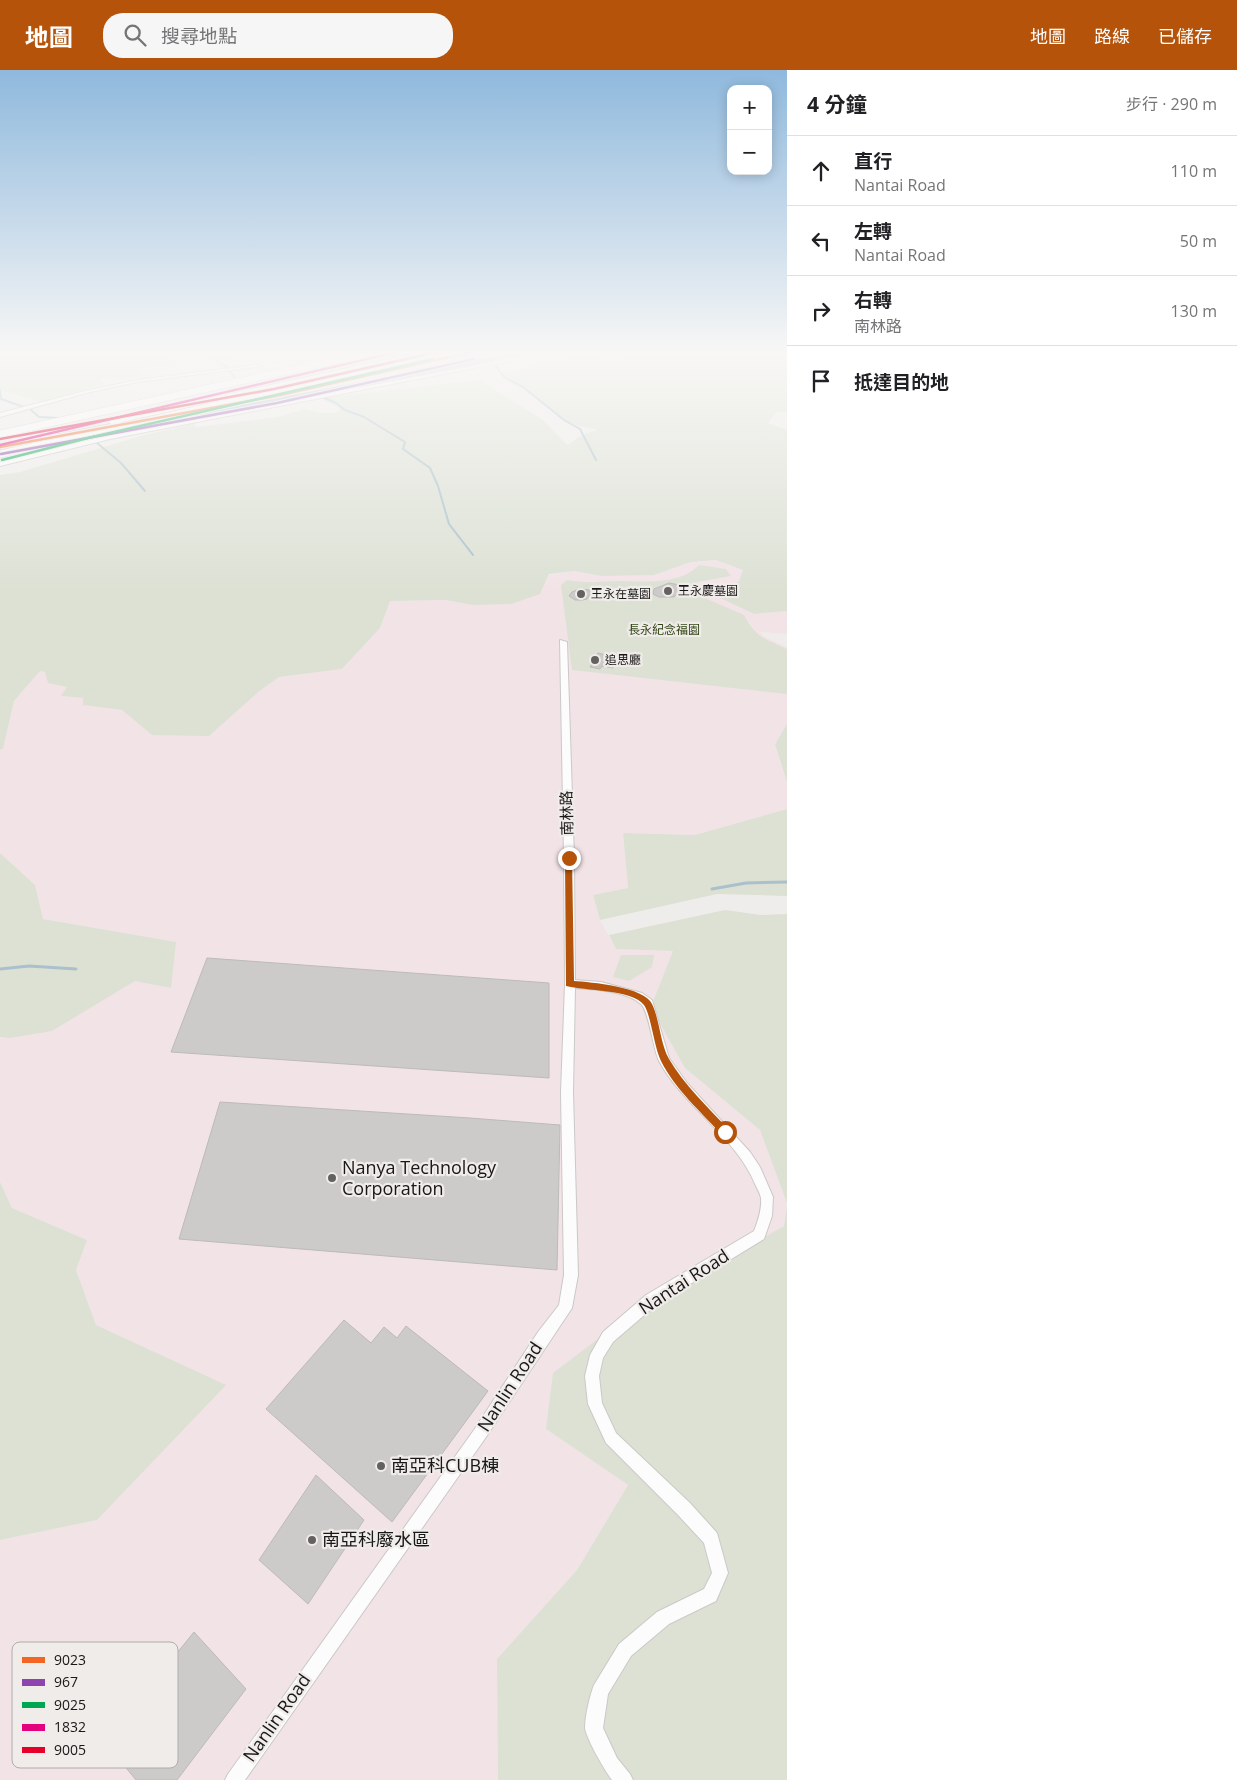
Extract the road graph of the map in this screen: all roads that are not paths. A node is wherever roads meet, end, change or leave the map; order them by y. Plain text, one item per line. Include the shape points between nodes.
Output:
1 (14, 432) edge
2 (15, 432) edge
3 (41, 432) edge
4 (70, 432) edge
5 (80, 432) edge
6 (89, 432) edge
7 (95, 432) edge
8 (139, 432) edge
9 (0, 435) edge
10 (0, 441) edge
11 (24, 442) junction
12 (0, 447) edge
13 (0, 453) edge
14 (0, 464) edge
15 (563, 642) dead end
16 (570, 984) junction
17 (234, 1780) edge
18 (624, 1780) edge

1 - 9 highway, bridge
2 - 9 highway, bridge
3 - 10 highway
4 - 11 highway
5 - 11 highway
6 - 13 highway, bridge
7 - 13 highway, bridge
8 - 14 street
11 - 12 highway
15 - 16 street, 南林路
16 - 17 street, Nanlin Road via 567,1092 571,1275 565,1308 543,1336 479,1435
16 - 18 street, Nantai Road via 607,988 638,996 648,1003 664,1059 683,1086 746,1156 767,1197 766,1216 759,1234 652,1300 608,1337 597,1355 592,1376 595,1404 611,1438 711,1539 720,1573 710,1595 663,1618 626,1650 600,1691 594,1728 611,1764

